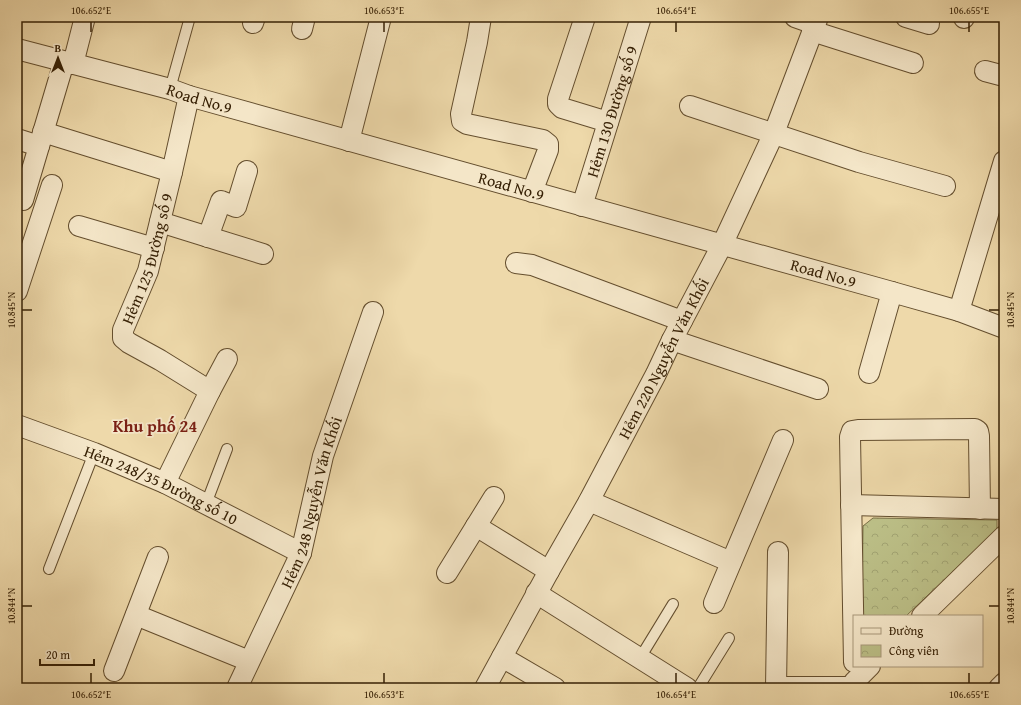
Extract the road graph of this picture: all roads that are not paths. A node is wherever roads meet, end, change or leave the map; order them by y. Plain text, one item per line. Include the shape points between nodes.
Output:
1 (85, 17) edge
2 (190, 17) edge
3 (381, 17) edge
4 (481, 17) edge
5 (585, 17) edge
6 (641, 17) edge
7 (795, 17) edge
8 (906, 17) edge
9 (815, 24) edge
10 (929, 24) dead end
11 (17, 49) edge
12 (68, 63) junction
13 (913, 63) dead end
14 (170, 88) junction
15 (189, 96) junction
16 (690, 106) dead end
17 (608, 122) junction
18 (774, 133) junction
19 (17, 139) edge
20 (41, 139) junction
21 (349, 141) junction
22 (1004, 161) edge
23 (247, 171) dead end
24 (172, 172) junction
25 (52, 185) dead end
26 (945, 186) dead end
27 (532, 192) junction
28 (23, 200) dead end
29 (582, 206) junction
30 (160, 222) junction
31 (79, 226) dead end
32 (208, 238) junction
33 (722, 245) junction
34 (154, 248) junction
35 (263, 254) dead end
36 (516, 263) dead end
37 (17, 291) edge
38 (892, 292) junction
39 (374, 312) dead end
40 (959, 312) junction
41 (682, 321) junction
42 (1004, 328) edge
43 (672, 340) junction
44 (227, 359) dead end
45 (869, 373) dead end
46 (818, 389) dead end
47 (210, 391) junction
48 (17, 425) edge
49 (783, 440) dead end
50 (227, 448) dead end
51 (94, 453) junction
52 (165, 483) junction
53 (494, 496) dead end
54 (589, 501) junction
55 (206, 504) junction
56 (851, 505) junction
57 (980, 509) junction
58 (1004, 509) edge
59 (476, 526) junction
60 (1004, 536) edge
61 (778, 552) dead end
62 (301, 553) junction
63 (158, 557) dead end
64 (731, 562) junction
65 (49, 569) dead end
66 (549, 570) junction
67 (447, 573) dead end
68 (536, 593) junction
69 (714, 603) dead end
70 (673, 604) dead end
71 (136, 615) junction
72 (923, 615) edge
73 (853, 618) edge
74 (729, 638) dead end
75 (502, 657) junction
76 (640, 658) junction
77 (249, 661) junction
78 (868, 667) edge
79 (114, 671) dead end
80 (854, 674) edge
81 (1004, 683) edge
82 (776, 685) edge
83 (237, 688) edge
84 (485, 688) edge
85 (555, 688) edge
86 (687, 688) edge
87 (698, 688) edge
88 (999, 688) edge

1 - 12 street
2 - 14 lane
3 - 21 street
4 - 27 street via 461,114 462,120 466,124 543,140 548,144
5 - 17 street via 558,104 562,108
6 - 17 street, Hẻm 130 Đường số 9
7 - 9 street
8 - 10 street
9 - 13 street
9 - 18 street, Hẻm 220 Nguyễn Văn Khối
11 - 12 street, Road No.9
12 - 14 street, Road No.9
12 - 20 street
14 - 15 street, Road No.9
15 - 21 street, Road No.9
15 - 24 street, Hẻm 125 Đường số 9
16 - 18 street
17 - 29 street, Hẻm 130 Đường số 9
18 - 26 street via 859,162
18 - 33 street, Hẻm 220 Nguyễn Văn Khối
19 - 20 street
20 - 24 street
20 - 28 street
21 - 27 street, Road No.9
22 - 40 street
23 - 32 street via 236,207 221,201
24 - 30 street, Hẻm 125 Đường số 9
25 - 37 street
27 - 29 street, Road No.9
29 - 33 street, Road No.9
30 - 32 street
30 - 34 street, Hẻm 125 Đường số 9
31 - 34 street
32 - 35 street
33 - 38 street, Road No.9
33 - 41 street, Hẻm 220 Nguyễn Văn Khối
34 - 47 street, Hẻm 125 Đường số 9 via 148,271 123,330 123,338
36 - 41 street via 532,265
38 - 40 street, Road No.9
38 - 45 street
39 - 62 street, Hẻm 248 Nguyễn Văn Khối via 323,456
40 - 42 street, Road No.9
41 - 43 street, Hẻm 220 Nguyễn Văn Khối
43 - 46 street
43 - 54 street, Hẻm 220 Nguyễn Văn Khối
44 - 47 street
47 - 52 street
48 - 51 street, Hẻm 248/35 Đường số 10
49 - 64 street
50 - 55 lane
51 - 52 street, Hẻm 248/35 Đường số 10
51 - 65 lane
52 - 55 street, Hẻm 248/35 Đường số 10
53 - 59 street
54 - 64 street
54 - 66 street, Hẻm 220 Nguyễn Văn Khối
55 - 62 street, Hẻm 248/35 Đường số 10
56 - 57 street
56 - 57 street via 852,431 975,429 979,436
56 - 73 street
57 - 58 street
59 - 66 street
59 - 67 street
60 - 72 street
61 - 82 street
62 - 77 street, Hẻm 248 Nguyễn Văn Khối
63 - 71 street
64 - 69 street
66 - 68 street, Hẻm 220 Nguyễn Văn Khối
68 - 75 street, Hẻm 220 Nguyễn Văn Khối
68 - 76 street
70 - 76 lane
71 - 77 street
71 - 79 street
74 - 87 lane
75 - 84 street, Hẻm 220 Nguyễn Văn Khối
75 - 85 street
76 - 86 street
77 - 83 street, Hẻm 248 Nguyễn Văn Khối
78 - 80 street
80 - 82 lane
81 - 88 street

